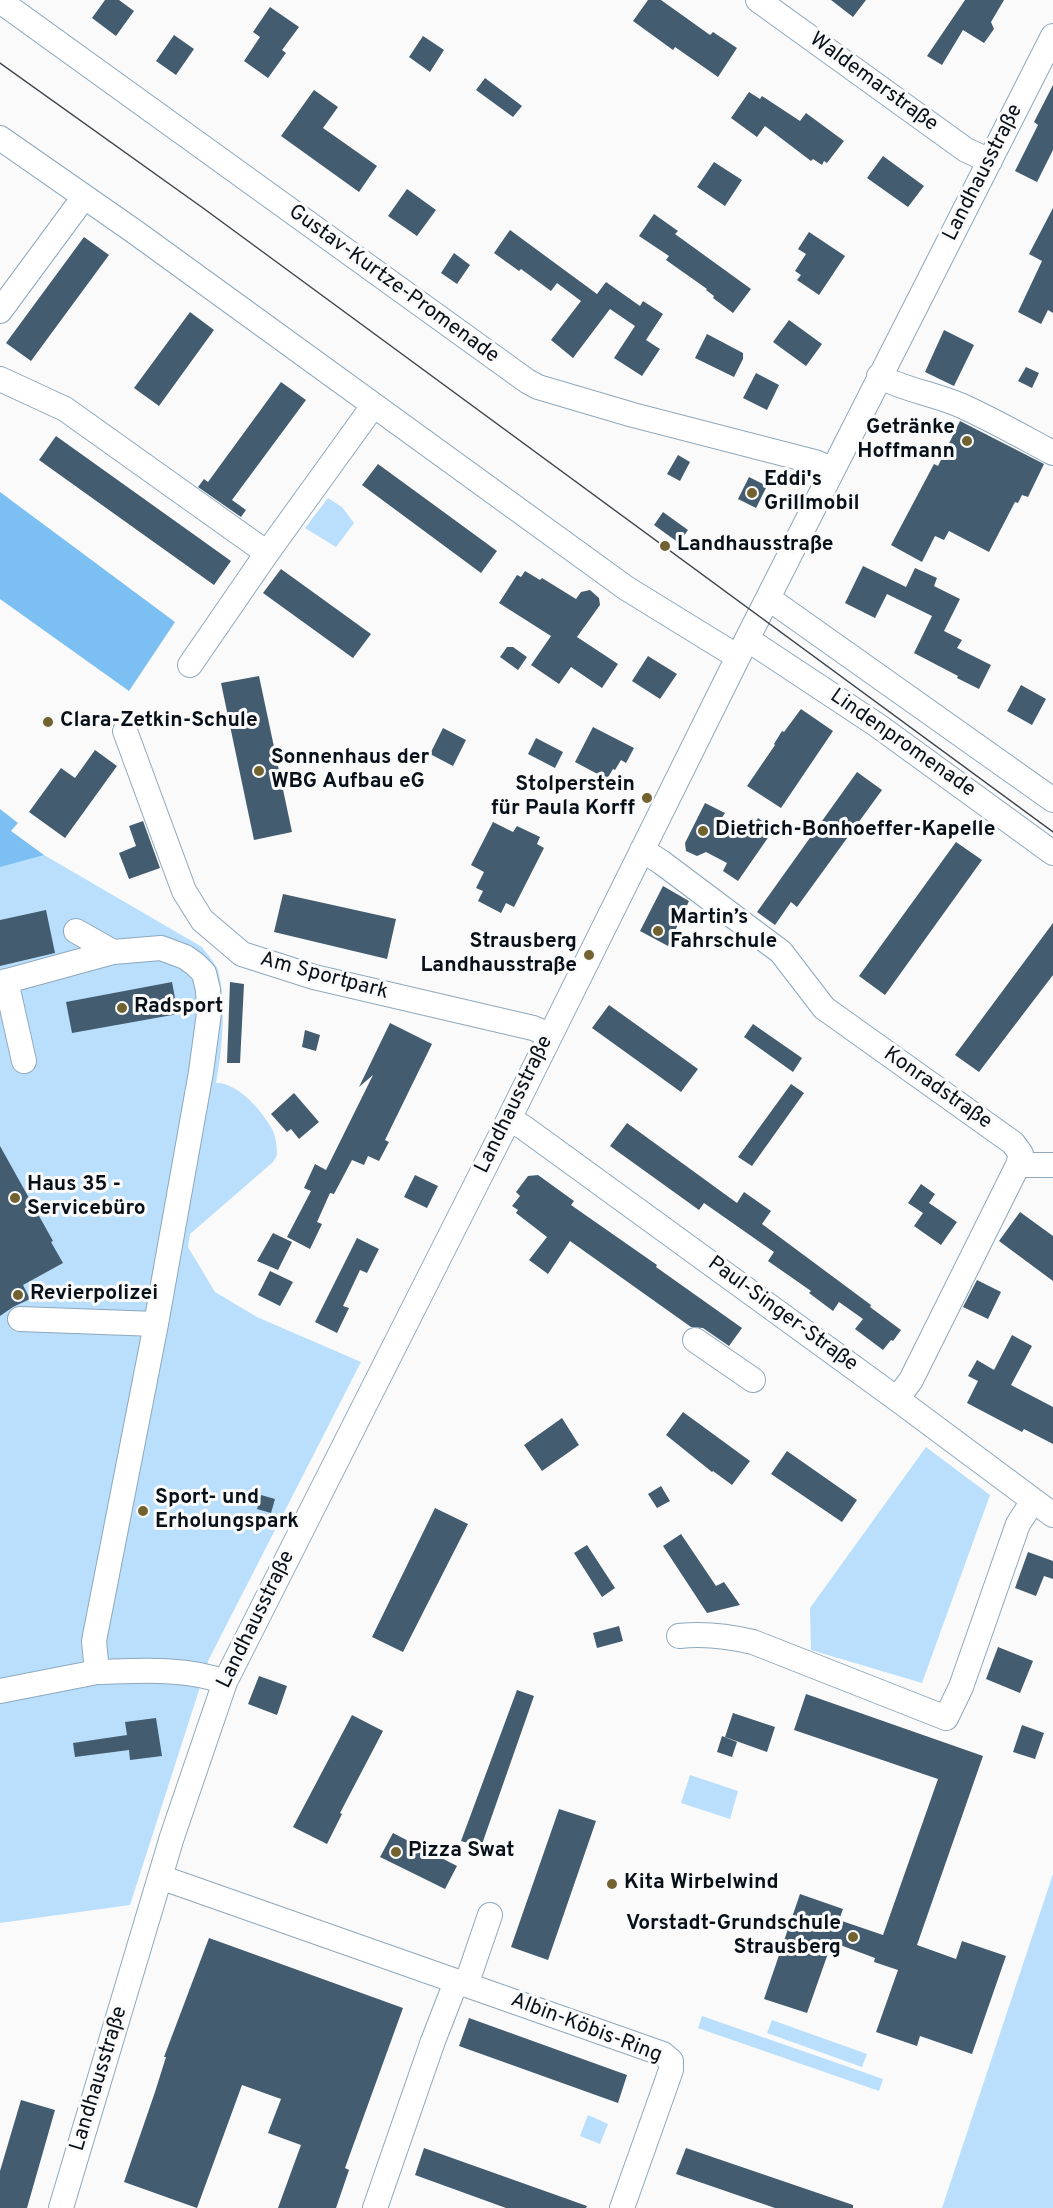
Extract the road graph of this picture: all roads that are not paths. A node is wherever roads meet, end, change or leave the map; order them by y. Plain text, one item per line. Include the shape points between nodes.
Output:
1 (758, 0) edge
2 (0, 1) edge
3 (1053, 36) edge
4 (0, 138) edge
5 (990, 161) junction
6 (84, 197) junction
7 (0, 311) edge
8 (879, 376) junction
9 (0, 379) edge
10 (373, 406) junction
11 (1053, 453) edge
12 (833, 470) junction
13 (267, 553) junction
14 (768, 598) junction
15 (743, 648) junction
16 (190, 664) dead end
17 (125, 731) dead end
18 (1053, 800) edge
19 (642, 850) junction
20 (1053, 853) edge
21 (76, 930) dead end
22 (113, 952) junction
23 (3, 982) edge
24 (550, 1035) junction
25 (24, 1061) dead end
26 (508, 1119) junction
27 (1018, 1165) junction
28 (1053, 1165) edge
29 (20, 1319) dead end
30 (156, 1324) junction
31 (695, 1340) dead end
32 (753, 1380) dead end
33 (897, 1399) junction
34 (1033, 1501) junction
35 (1053, 1515) edge
36 (679, 1636) dead end
37 (97, 1672) junction
38 (225, 1682) junction
39 (0, 1691) edge
40 (160, 1877) junction
41 (490, 1915) dead end
42 (461, 1983) junction
43 (381, 2206) edge
44 (61, 2208) edge
45 (622, 2208) edge

1 - 5 street, Waldemarstraße via 949,138
2 - 12 street, Gustav-Kurtze-Promenade via 527,381 633,415
3 - 5 street, Landhausstraße
4 - 6 street
5 - 8 street, Landhausstraße
6 - 7 street
6 - 10 street
8 - 11 street via 961,406
8 - 12 street, Landhausstraße
9 - 13 street via 65,409
10 - 13 street
10 - 15 street via 626,588
12 - 14 street, Landhausstraße
13 - 16 street
14 - 15 street, Landhausstraße
14 - 18 street, Lindenpromenade
15 - 19 street, Landhausstraße
15 - 20 street, Lindenpromenade via 877,725
17 - 24 street, Am Sportpark via 184,891 202,920 242,954 314,977
19 - 24 street, Landhausstraße
19 - 27 street, Konradstraße via 781,952 824,1008 1012,1143 1021,1154
21 - 22 street
22 - 23 street
22 - 30 street via 148,948 172,952 204,973 208,990 201,1072
23 - 25 street
24 - 26 street, Landhausstraße
26 - 33 street, Paul-Singer-Straße
26 - 38 street, Landhausstraße
27 - 28 street
27 - 33 street via 911,1380
29 - 30 street
30 - 37 street via 94,1641
31 - 32 street
33 - 34 street, Paul-Singer-Straße
34 - 35 street, Paul-Singer-Straße
34 - 36 street via 1018,1524 961,1687 946,1718 753,1642 728,1636
37 - 38 street via 181,1673
37 - 39 street
38 - 40 street, Landhausstraße
40 - 42 street, Albin-Köbis-Ring
40 - 44 street, Landhausstraße
41 - 42 street
42 - 43 street via 433,2041
42 - 45 street, Albin-Köbis-Ring via 663,2054 671,2061

